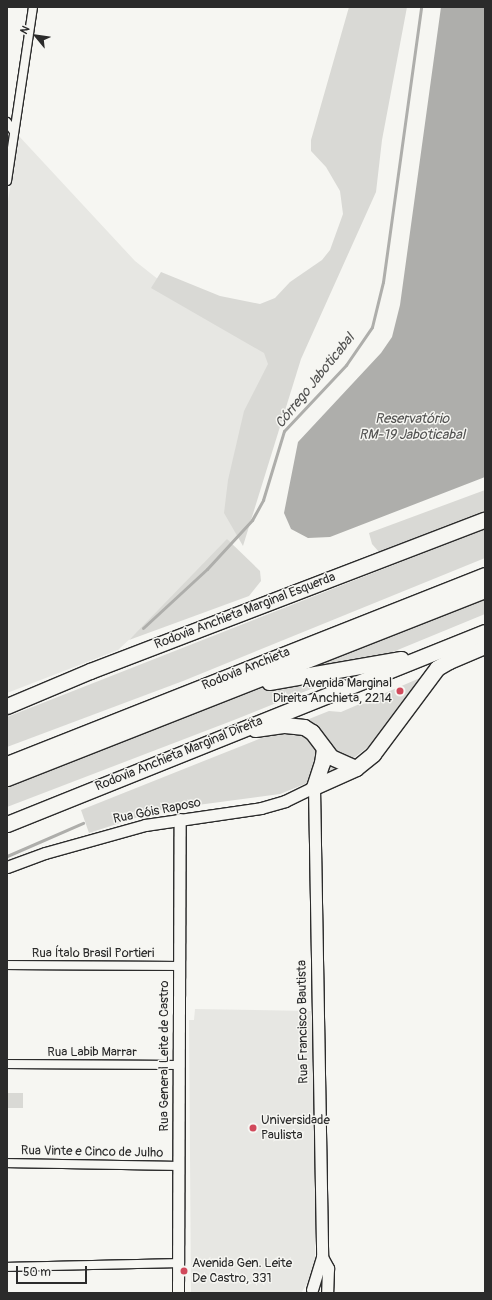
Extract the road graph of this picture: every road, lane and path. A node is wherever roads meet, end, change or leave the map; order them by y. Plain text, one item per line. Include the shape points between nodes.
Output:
1 (33, 7) edge
2 (7, 122) edge
3 (14, 132) junction
4 (7, 181) edge
5 (485, 519) edge
6 (485, 575) edge
7 (485, 590) edge
8 (485, 632) edge
9 (485, 646) edge
10 (429, 655) junction
11 (215, 695) junction
12 (7, 706) edge
13 (237, 732) junction
14 (324, 748) junction
15 (7, 764) edge
16 (356, 768) junction
17 (7, 778) edge
18 (314, 787) junction
19 (180, 819) junction
20 (7, 824) edge
21 (7, 867) edge
22 (7, 965) edge
23 (178, 966) junction
24 (7, 1064) edge
25 (178, 1065) junction
26 (7, 1163) edge
27 (177, 1166) junction
28 (322, 1256) junction
29 (178, 1263) junction
30 (7, 1266) edge
31 (311, 1292) edge
32 (178, 1293) edge
33 (327, 1293) edge

1 - 3 street
2 - 3 street
3 - 4 street
5 - 12 highway, Rodovia Anchieta Marginal Esquerda via 90,671
6 - 15 highway, Rodovia Anchieta
7 - 11 highway, Rodovia Anchieta
8 - 10 highway, Rodovia Anchieta Marginal Direita
9 - 16 highway via 438,668 388,736 373,754
10 - 11 highway via 296,676
10 - 13 highway, Rodovia Anchieta Marginal Direita
11 - 17 highway, Rodovia Anchieta
13 - 14 highway via 293,725 312,732
13 - 20 highway, Rodovia Anchieta Marginal Direita
14 - 16 highway via 337,761
14 - 18 highway
16 - 18 highway
18 - 19 street, Rua Góis Raposo via 285,801 261,808
18 - 28 street, Rua Francisco Bautista
19 - 21 street, Rua Góis Raposo via 45,853
19 - 23 street, Rua General Leite de Castro
22 - 23 street, Rua Ítalo Brasil Portieri
23 - 25 street, Rua General Leite de Castro
24 - 25 street, Rua Labib Marrar
25 - 27 street, Rua General Leite de Castro
26 - 27 street, Rua Vinte e Cinco de Julho
27 - 29 street, Rua General Leite de Castro
28 - 31 street, Rua Francisco Bautista
28 - 33 street, Rua Francisco Bautista via 328,1268
29 - 30 street
29 - 32 street, Rua General Leite de Castro
31 - 33 street, Rua Francisco Bautista via 321,1288

